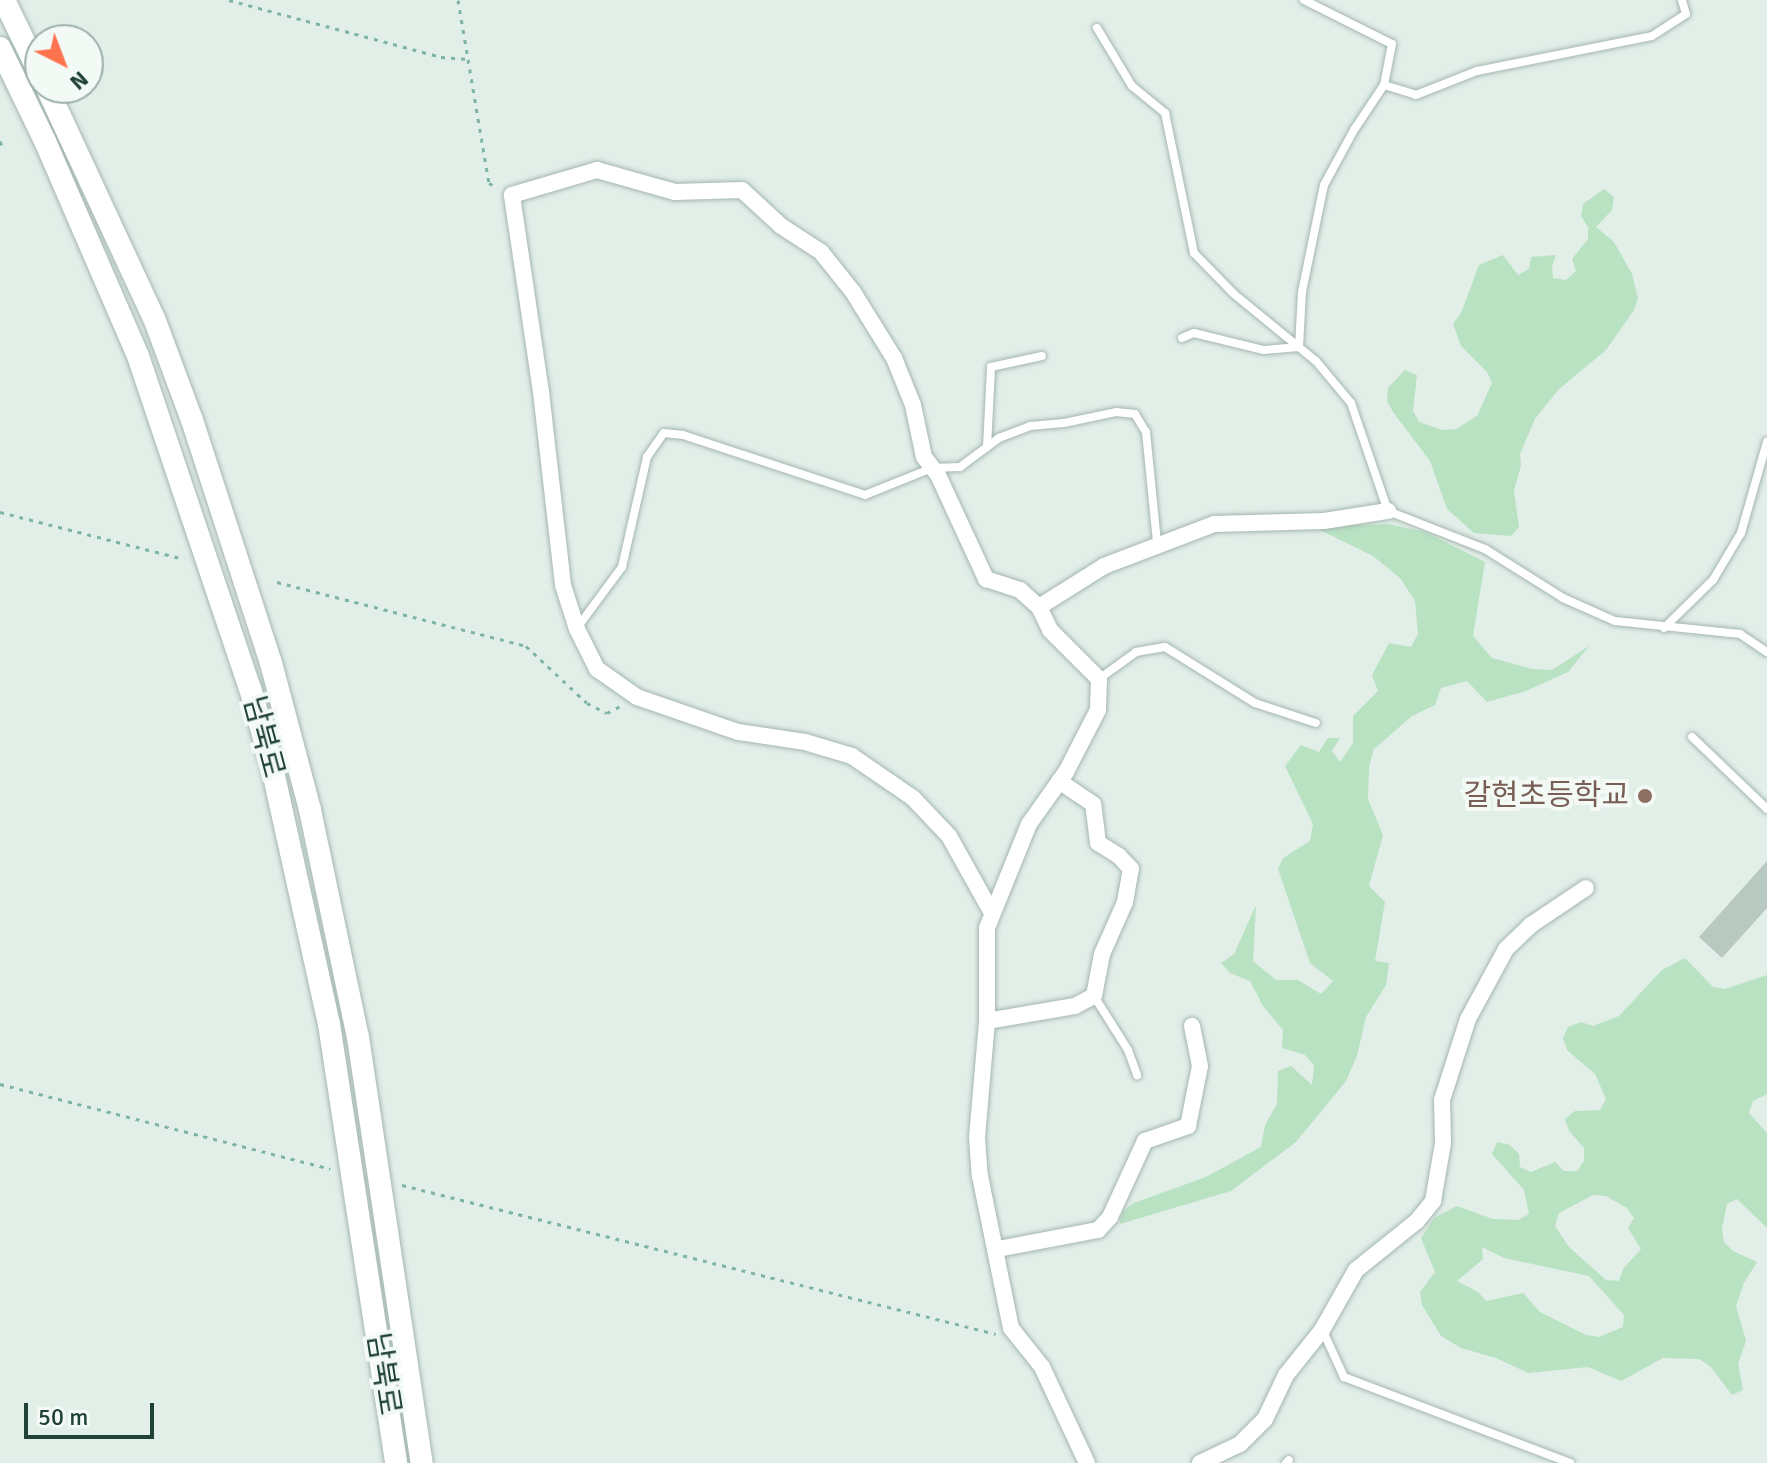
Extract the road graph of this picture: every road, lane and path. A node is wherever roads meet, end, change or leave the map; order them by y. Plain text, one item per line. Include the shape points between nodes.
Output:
1 (4, 0) edge
2 (229, 0) edge
3 (458, 0) edge
4 (1304, 0) edge
5 (1682, 0) edge
6 (1097, 28) dead end
7 (24, 41) edge
8 (0, 48) edge
9 (468, 59) junction
10 (1384, 85) junction
11 (54, 104) edge
12 (0, 141) edge
13 (3, 148) dead end
14 (512, 195) junction
15 (1182, 338) dead end
16 (1299, 347) junction
17 (1042, 356) dead end
18 (1767, 442) edge
19 (987, 447) junction
20 (932, 468) junction
21 (1388, 511) junction
22 (0, 512) edge
23 (1157, 543) junction
24 (184, 559) dead end
25 (277, 582) dead end
26 (1039, 607) junction
27 (1664, 628) junction
28 (577, 629) junction
29 (1767, 652) edge
30 (1099, 679) junction
31 (637, 697) junction
32 (1316, 723) dead end
33 (1692, 737) dead end
34 (1059, 781) junction
35 (1767, 809) edge
36 (1586, 888) dead end
37 (992, 913) junction
38 (1094, 996) junction
39 (987, 1021) junction
40 (1192, 1026) dead end
41 (1137, 1075) dead end
42 (0, 1084) edge
43 (321, 1167) dead end
44 (402, 1185) dead end
45 (998, 1249) junction
46 (1322, 1330) junction
47 (1021, 1341) junction
48 (396, 1463) edge
49 (422, 1463) edge
50 (1087, 1463) edge
51 (1200, 1463) edge
52 (1570, 1463) edge

1 - 7 main road
2 - 9 path via 441,57
3 - 9 path
4 - 10 lane via 1392,44
5 - 10 lane via 1686,14 1652,36 1477,71 1416,95
6 - 16 lane via 1132,86 1165,113 1194,253
8 - 48 main road, 남북로 via 138,356 250,688 329,1024
9 - 14 path via 489,183
10 - 16 lane via 1324,185 1302,292
11 - 49 main road, 남북로 via 154,318 271,663 310,810 358,1037
12 - 13 path
14 - 20 street via 597,170 675,192 742,190 781,226 821,252 853,292 894,358
14 - 28 street via 563,585
15 - 16 lane via 1194,333 1264,350
16 - 21 lane via 1351,403
17 - 19 lane via 991,367
18 - 27 lane via 1741,533 1713,580
19 - 20 lane via 960,467
19 - 23 lane via 1030,426 1116,412 1135,414 1146,432
20 - 26 street via 986,579 1020,590
20 - 28 lane via 865,495 664,433 647,457 622,567
21 - 23 street via 1324,521 1214,524
21 - 27 lane via 1485,549 1563,598 1615,621
22 - 24 path
23 - 26 street via 1104,566
25 - 31 path via 526,646 587,703 607,713
26 - 30 street via 1050,630
27 - 29 lane via 1740,634
28 - 31 street via 597,669
30 - 32 lane via 1136,652 1165,647 1255,703
30 - 34 street via 1098,710
31 - 37 street via 738,732 805,742 852,756 913,798 949,836
33 - 35 lane
34 - 37 street via 1029,824
34 - 38 street via 1093,804 1098,843 1131,869 1125,902 1102,954
36 - 46 street via 1506,949 1468,1019 1442,1100 1443,1143 1433,1201 1417,1221 1356,1270
37 - 39 street via 987,928
38 - 39 street via 1075,1006
38 - 41 lane via 1128,1050
39 - 45 street via 977,1137 980,1176
40 - 45 street via 1200,1066 1188,1126 1145,1141 1110,1217 1098,1230
42 - 43 path
44 - 47 path
45 - 47 street via 1011,1328
46 - 51 street via 1286,1375 1265,1419 1240,1444
46 - 52 lane via 1344,1377
47 - 50 street via 1042,1367

